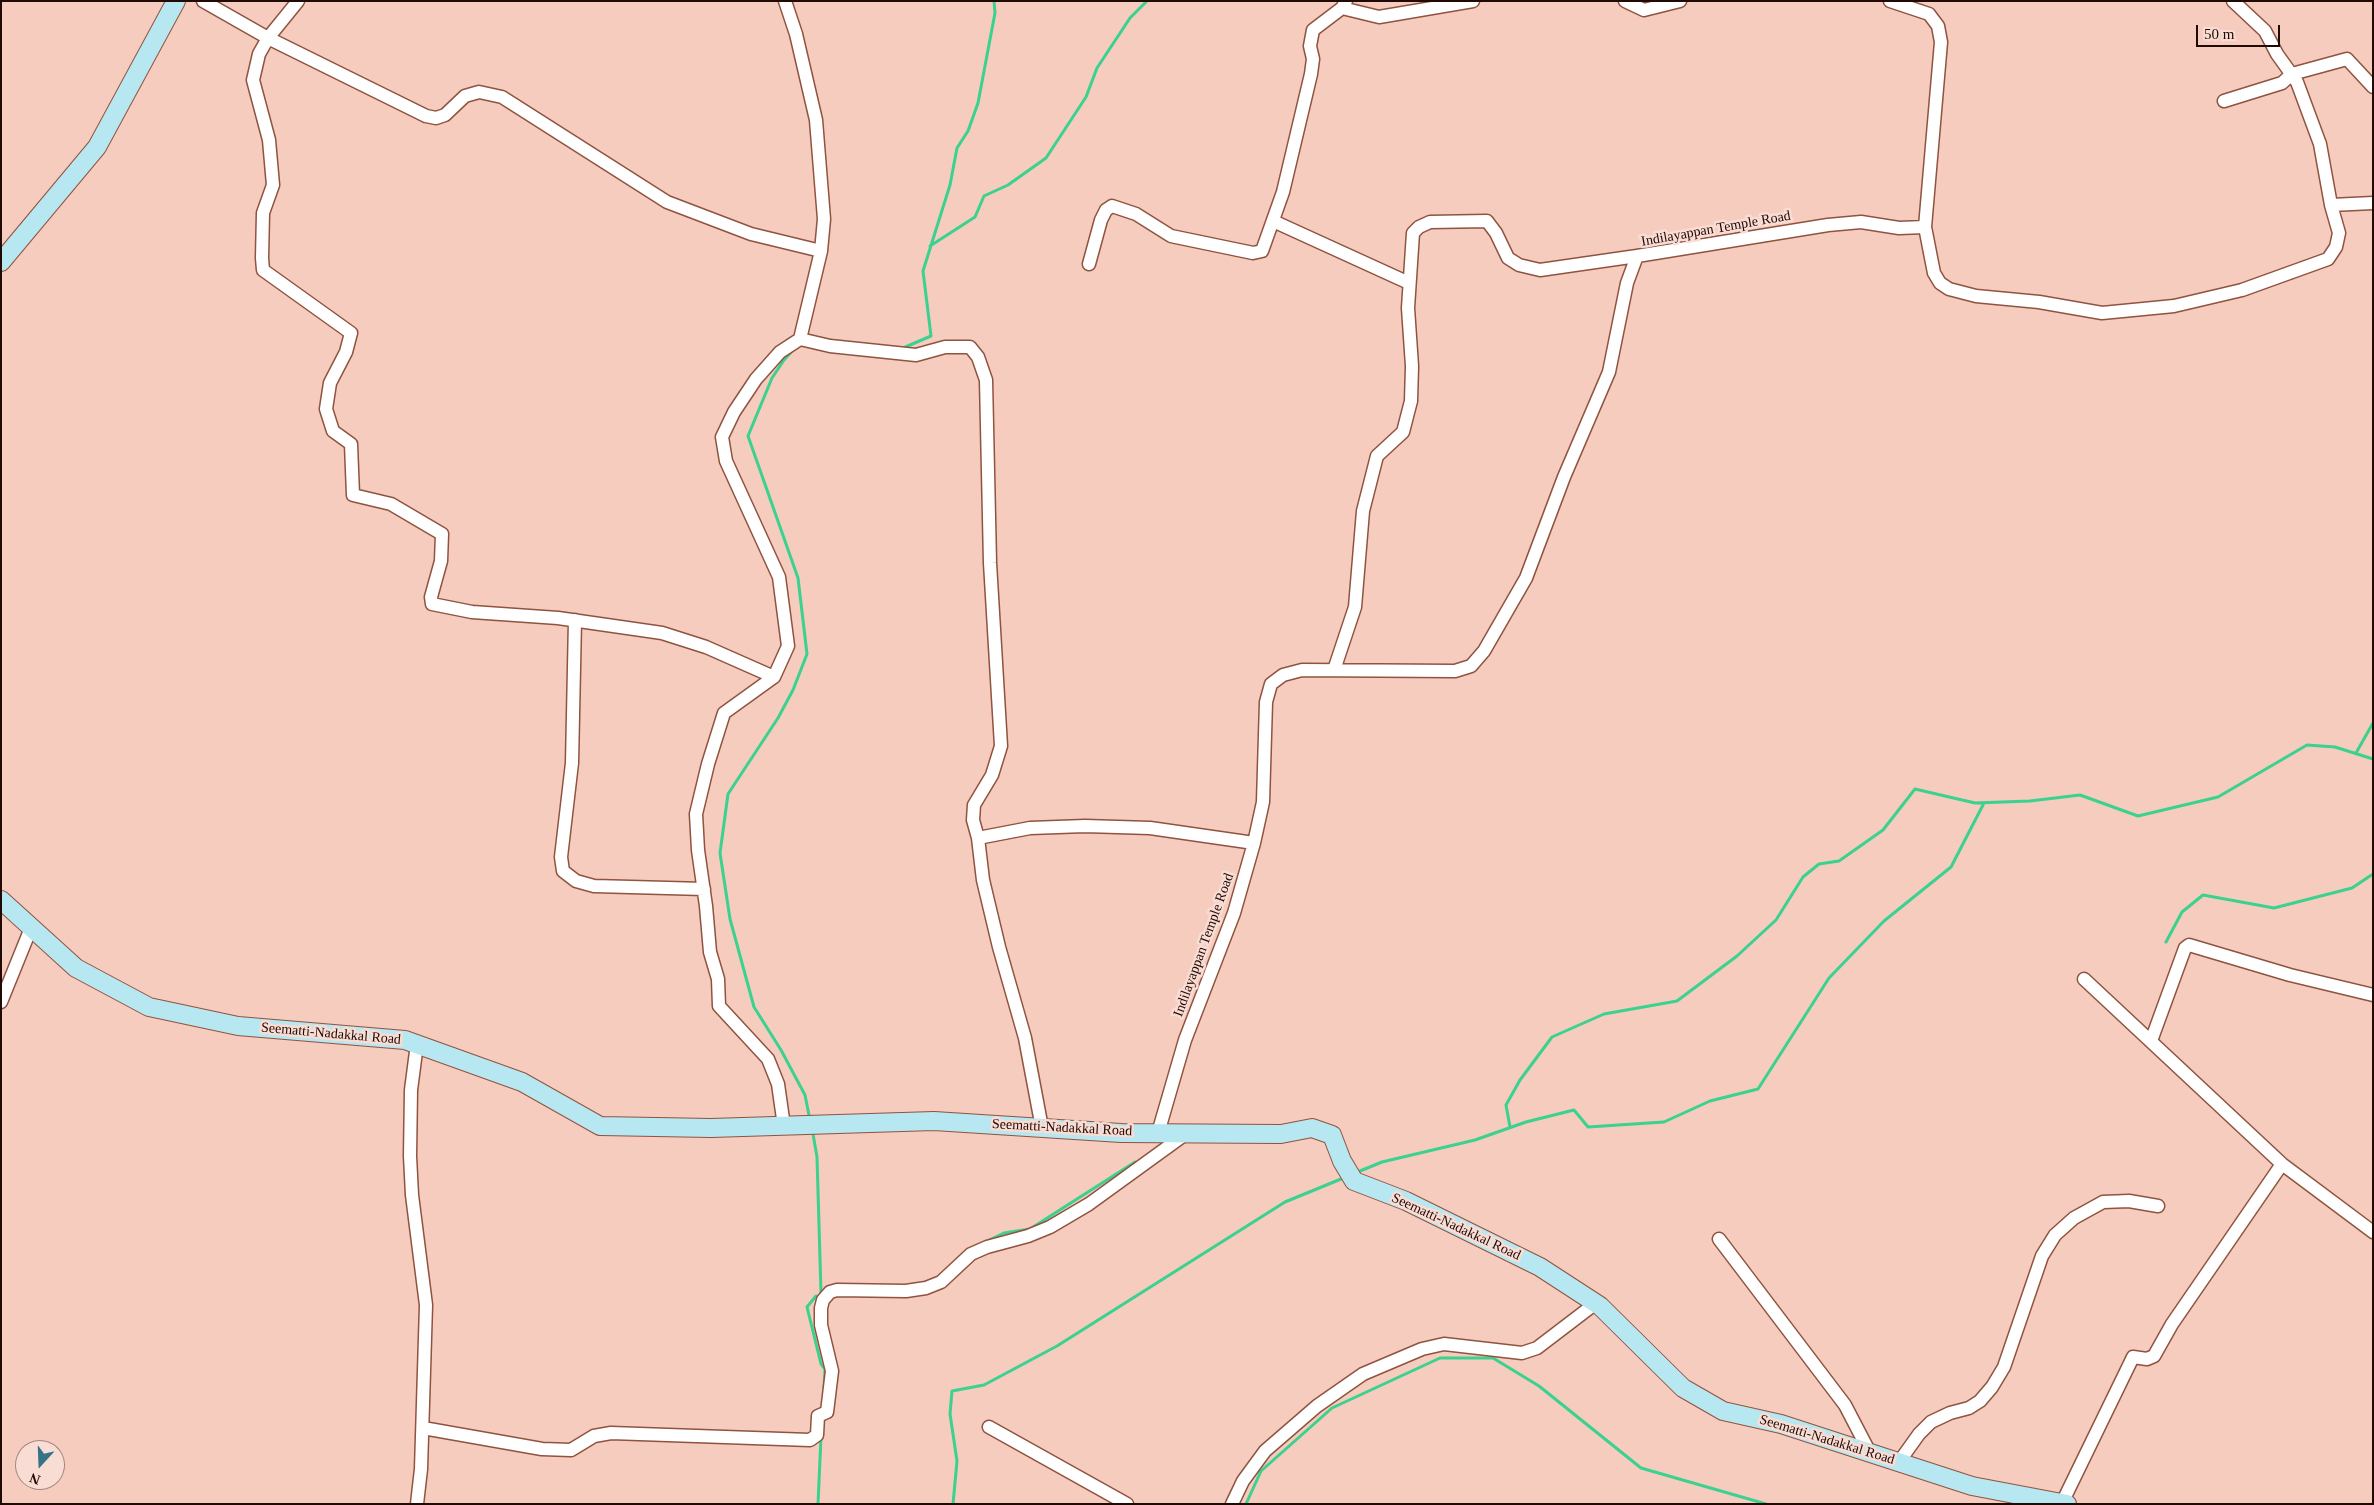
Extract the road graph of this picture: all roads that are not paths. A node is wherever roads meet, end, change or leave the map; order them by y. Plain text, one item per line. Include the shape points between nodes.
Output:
1 (176, 1) edge
2 (203, 1) edge
3 (298, 1) edge
4 (785, 1) edge
5 (1473, 1) edge
6 (1625, 1) edge
7 (1680, 1) edge
8 (1890, 1) edge
9 (2233, 1) edge
10 (1344, 4) edge
11 (268, 38) junction
12 (2292, 74) junction
13 (2373, 87) edge
14 (2224, 101) dead end
15 (2373, 203) edge
16 (2331, 205) junction
17 (1273, 221) junction
18 (1925, 227) junction
19 (821, 251) junction
20 (1637, 256) junction
21 (1, 262) edge
22 (1089, 264) dead end
23 (1409, 283) junction
24 (800, 339) junction
25 (575, 620) junction
26 (1334, 670) junction
27 (774, 677) junction
28 (978, 838) junction
29 (1254, 843) junction
30 (704, 889) junction
31 (1, 900) edge
32 (31, 928) junction
33 (2084, 979) dead end
34 (2373, 995) edge
35 (1, 1002) edge
36 (2151, 1041) junction
37 (417, 1044) junction
38 (784, 1126) junction
39 (1042, 1128) junction
40 (1158, 1133) junction
41 (1187, 1133) junction
42 (2282, 1164) junction
43 (2158, 1206) dead end
44 (2373, 1232) edge
45 (1719, 1239) dead end
46 (1596, 1303) junction
47 (989, 1427) dead end
48 (423, 1428) junction
49 (1870, 1453) junction
50 (1899, 1462) junction
51 (2064, 1503) edge
52 (417, 1504) edge
53 (1128, 1504) edge
54 (1232, 1504) edge

1 - 21 street via 97,147
2 - 11 street
3 - 11 street
4 - 19 street via 816,120 824,219
5 - 10 street via 1379,17
6 - 7 street via 1644,10
8 - 18 street via 1929,14 1938,26 1941,42
9 - 12 street via 2265,31
10 - 17 street via 1313,30 1310,46 1312,74
11 - 19 street via 426,116 436,118 445,115 465,96 479,92 502,97 667,202 751,234
11 - 25 street via 259,54 253,80 269,140 273,185 263,212 263,270 351,333 346,352 330,383 326,409 333,431 351,444 353,495 391,504 442,534 441,561 432,604 472,612
12 - 13 street via 2347,59
12 - 14 street via 2282,83
12 - 16 street via 2298,82 2320,144
15 - 16 street
16 - 18 street via 2339,232 2336,247 2328,259 2242,290 2174,306 2102,313 1976,296 1949,289 1934,273
17 - 22 street via 1262,251 1253,253 1171,236 1136,214 1112,206 1100,220
17 - 23 street
18 - 20 street, Indilayappan Temple Road via 1899,228 1861,222 1828,225
19 - 24 street
20 - 23 street via 1540,270 1519,265 1508,258 1487,221 1430,222 1412,234
20 - 26 street, Indilayappan Temple Road via 1627,283 1608,372 1526,578 1484,651 1471,666 1455,671
23 - 26 street via 1412,366 1404,432 1377,456 1363,511 1355,607
24 - 27 street via 780,352 756,379 734,412 722,438 726,461 779,577 788,646
24 - 28 street via 830,346 916,355 945,347 970,347 978,357 986,380 990,563 1001,746 992,775 974,805 973,820
25 - 27 street via 662,633
25 - 30 street via 572,753 561,857 563,871 594,886
26 - 29 street, Indilayappan Temple Road via 1302,670 1283,675 1271,684 1266,702 1263,802
27 - 30 street via 724,713 696,814
28 - 29 street via 1030,828 1103,827 1150,828
28 - 39 street via 983,880 1025,1038
29 - 40 street, Indilayappan Temple Road via 1234,913 1185,1040
30 - 38 street via 719,1006 768,1060 778,1084
31 - 32 street, Seematti-Nadakkal Road
32 - 35 street
32 - 37 street, Seematti-Nadakkal Road via 76,968 149,1008 238,1026 405,1040
33 - 36 street
34 - 36 street via 2189,945 2185,948
36 - 42 street
37 - 38 street, Seematti-Nadakkal Road via 522,1082 600,1126
37 - 48 street via 411,1090 410,1156 426,1305
38 - 39 street, Seematti-Nadakkal Road via 934,1121
39 - 40 street, Seematti-Nadakkal Road
40 - 41 street, Seematti-Nadakkal Road
41 - 46 street, Seematti-Nadakkal Road via 1281,1134 1312,1128 1332,1136 1354,1181 1406,1201 1540,1267
41 - 48 street via 1074,1213 1028,1236 971,1254 941,1282 906,1291 830,1292 821,1308 821,1325 832,1371 827,1412 818,1416 817,1435 810,1440 610,1433 594,1436 571,1450 542,1449
42 - 44 street
42 - 51 street via 2172,1324 2154,1356 2147,1359 2133,1356
43 - 50 street via 2129,1200 2103,1202 2074,1218 2055,1235 2042,1256 2004,1367 1992,1387 1969,1408 1931,1422
45 - 49 street via 1844,1405
46 - 49 street, Seematti-Nadakkal Road via 1683,1388 1723,1411 1781,1424
46 - 54 street via 1537,1348 1522,1353 1444,1344 1422,1349 1363,1374 1317,1406 1265,1451 1243,1481
47 - 53 street
48 - 52 street
49 - 50 street, Seematti-Nadakkal Road
50 - 51 street, Seematti-Nadakkal Road via 1972,1486

